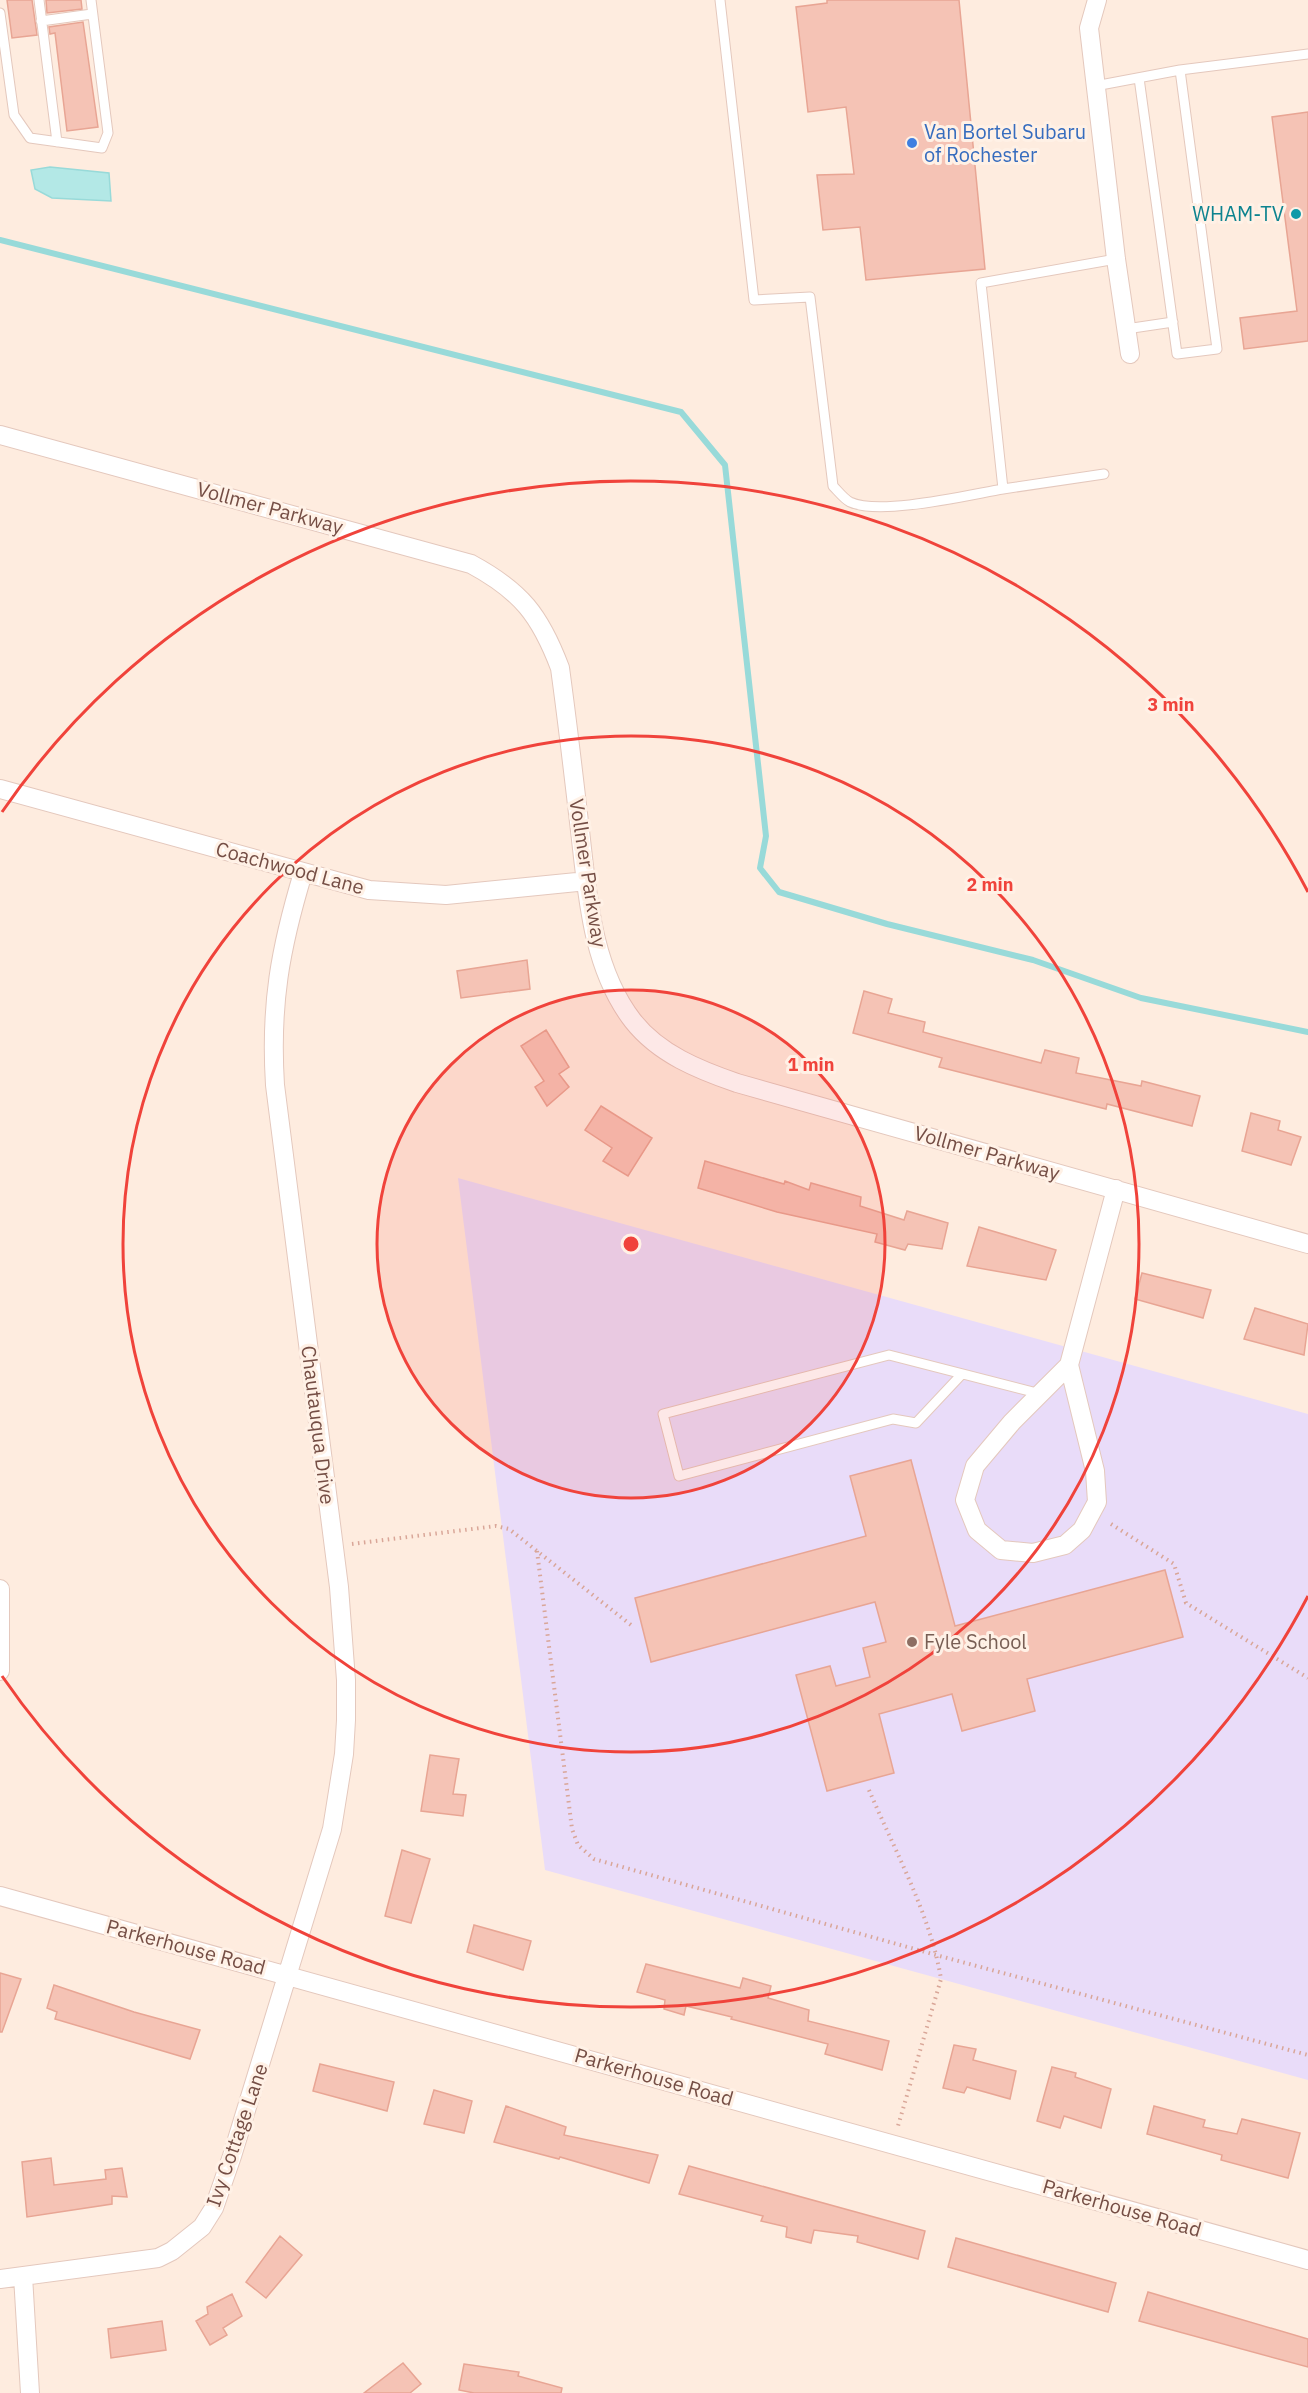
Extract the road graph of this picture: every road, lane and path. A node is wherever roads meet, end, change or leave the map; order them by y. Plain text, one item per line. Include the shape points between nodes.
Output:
1 (39, 0) edge
2 (91, 0) edge
3 (720, 0) edge
4 (1097, 0) edge
5 (0, 13) edge
6 (93, 15) junction
7 (41, 21) junction
8 (1308, 54) edge
9 (1180, 70) junction
10 (1139, 78) junction
11 (1095, 86) junction
12 (57, 142) junction
13 (1116, 259) junction
14 (1173, 322) junction
15 (1126, 329) junction
16 (1130, 354) dead end
17 (0, 435) edge
18 (1104, 474) dead end
19 (1003, 489) junction
20 (0, 789) edge
21 (303, 873) junction
22 (586, 881) junction
23 (1116, 1189) junction
24 (1308, 1244) edge
25 (1069, 1365) junction
26 (962, 1374) junction
27 (1041, 1394) junction
28 (1111, 1524) dead end
29 (334, 1546) junction
30 (537, 1551) junction
31 (0, 1589) edge
32 (631, 1625) dead end
33 (0, 1671) edge
34 (1308, 1678) edge
35 (869, 1790) dead end
36 (0, 1896) edge
37 (936, 1955) junction
38 (289, 1975) junction
39 (1308, 2055) edge
40 (892, 2144) junction
41 (1308, 2260) edge
42 (23, 2276) junction
43 (0, 2279) edge
44 (30, 2393) edge

1 - 7 lane
2 - 6 lane
3 - 19 lane via 754,300 810,297 833,486 849,502 865,506 897,506
4 - 11 street via 1089,28
5 - 12 lane via 14,116 30,138
6 - 7 lane
6 - 12 lane via 108,133 102,148
7 - 12 lane
8 - 9 lane
9 - 10 lane
9 - 14 lane via 1217,349 1177,354
10 - 11 lane
10 - 14 lane
11 - 13 street
13 - 15 street
13 - 19 lane via 981,283
14 - 15 lane
15 - 16 street
17 - 22 street, Vollmer Parkway via 471,564 498,579 536,615 560,668
18 - 19 lane
20 - 21 street, Coachwood Lane
21 - 22 street, Coachwood Lane via 369,890 446,895
21 - 29 street, Chautauqua Drive via 285,931 276,979 273,1048
22 - 23 street, Vollmer Parkway via 604,968 617,998 641,1030 681,1060 737,1083
23 - 24 street, Vollmer Parkway
23 - 25 street
25 - 27 street
25 - 27 street via 1095,1471 1097,1502 1082,1530 1065,1545 1033,1554 1001,1550 977,1530 965,1500 975,1466
26 - 26 lane via 916,1423 893,1419 679,1476 663,1414 890,1355
26 - 27 lane
28 - 34 path via 1174,1564 1186,1603
29 - 30 path via 496,1526 509,1529
29 - 38 street, Chautauqua Drive via 346,1680 344,1754 332,1829
30 - 32 path
30 - 37 path via 572,1829 578,1845 594,1858
31 - 33 street
35 - 37 path
36 - 38 street, Parkerhouse Road
37 - 39 path
37 - 40 path via 941,1979
38 - 40 street, Parkerhouse Road
38 - 42 street, Ivy Cottage Lane via 221,2189 202,2227 158,2258
40 - 41 street, Parkerhouse Road
42 - 43 street, Ivy Cottage Lane
42 - 44 street

